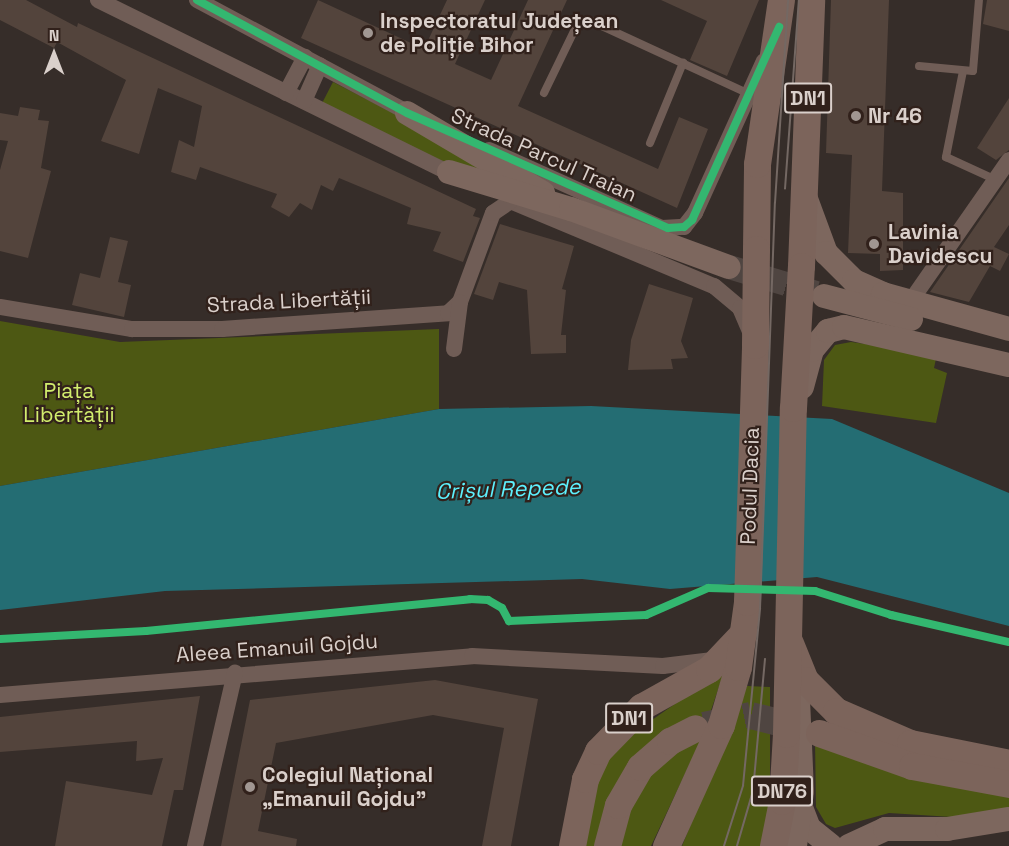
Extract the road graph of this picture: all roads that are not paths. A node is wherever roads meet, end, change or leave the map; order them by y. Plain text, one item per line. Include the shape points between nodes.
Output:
1 (98, 0) edge
2 (197, 0) edge
3 (781, 0) edge
4 (811, 0) edge
5 (979, 0) edge
6 (779, 27) junction
7 (313, 61) junction
8 (683, 63) junction
9 (919, 66) dead end
10 (963, 71) junction
11 (286, 93) junction
12 (544, 93) dead end
13 (749, 94) junction
14 (304, 102) junction
15 (407, 113) junction
16 (650, 143) dead end
17 (1009, 160) edge
18 (449, 172) junction
19 (996, 180) junction
20 (805, 197) junction
21 (511, 201) junction
22 (571, 209) junction
23 (729, 267) tunnel mouth
24 (824, 296) tunnel mouth
25 (460, 302) junction
26 (910, 302) junction
27 (0, 307) edge
28 (1009, 329) edge
29 (1009, 344) edge
30 (454, 350) dead end
31 (754, 357) junction
32 (1009, 365) edge
33 (794, 408) junction
34 (787, 599) joint
35 (786, 629) junction
36 (743, 632) junction
37 (722, 657) junction
38 (796, 663) junction
39 (235, 673) junction
40 (0, 695) edge
41 (695, 728) tunnel mouth
42 (819, 733) tunnel mouth
43 (1009, 763) edge
44 (1009, 784) edge
45 (802, 810) junction
46 (1009, 819) edge
47 (195, 846) edge
48 (572, 846) edge
49 (608, 846) edge
50 (666, 846) edge
51 (773, 846) edge
52 (795, 846) edge
53 (831, 846) edge
54 (849, 846) edge

1 - 11 street
2 - 7 street, Strada Parcul Traian
3 - 6 main road, DN1
4 - 20 main road, DN1
5 - 10 lane via 973,71
6 - 13 street, Strada Parcul Traian
6 - 31 main road, DN1, bridge via 757,164
7 - 11 street
7 - 14 street
7 - 15 street, Strada Parcul Traian
8 - 12 lane via 591,21 578,22
8 - 13 lane
8 - 16 lane
9 - 10 lane
10 - 19 lane via 946,157
11 - 14 street
13 - 15 street, Strada Parcul Traian via 692,220 676,228 662,228
14 - 18 street
15 - 22 street
17 - 19 street
18 - 21 street
18 - 22 street
19 - 26 street
20 - 26 street via 823,248 836,266 868,287
20 - 33 main road, DN1, bridge
21 - 25 street via 493,213
21 - 31 street via 727,294 740,308
22 - 23 street
24 - 29 street
25 - 27 street, Strada Libertății via 441,314 222,329 132,329
25 - 30 street
26 - 28 street
31 - 36 main road, Podul Dacia / DN1
32 - 33 street via 844,327 828,331 812,350
33 - 34 main road, Podul Dacia / DN1
34 - 35 main road, DN76
35 - 38 main road
35 - 51 main road, DN76 via 782,801
36 - 37 main road, DN1
36 - 50 main road via 721,725
37 - 39 street, Aleea Emanuil Gojdu via 663,666 472,656
37 - 48 main road, DN1 via 696,677 641,707 598,751 585,779
38 - 43 main road via 812,690 836,711 870,729 939,750
38 - 45 street
39 - 40 street, Aleea Emanuil Gojdu
39 - 47 street
41 - 49 main road via 670,741 640,768 618,805
42 - 44 main road via 912,766
45 - 52 street
45 - 53 street via 809,828
46 - 54 street via 946,829 885,829

